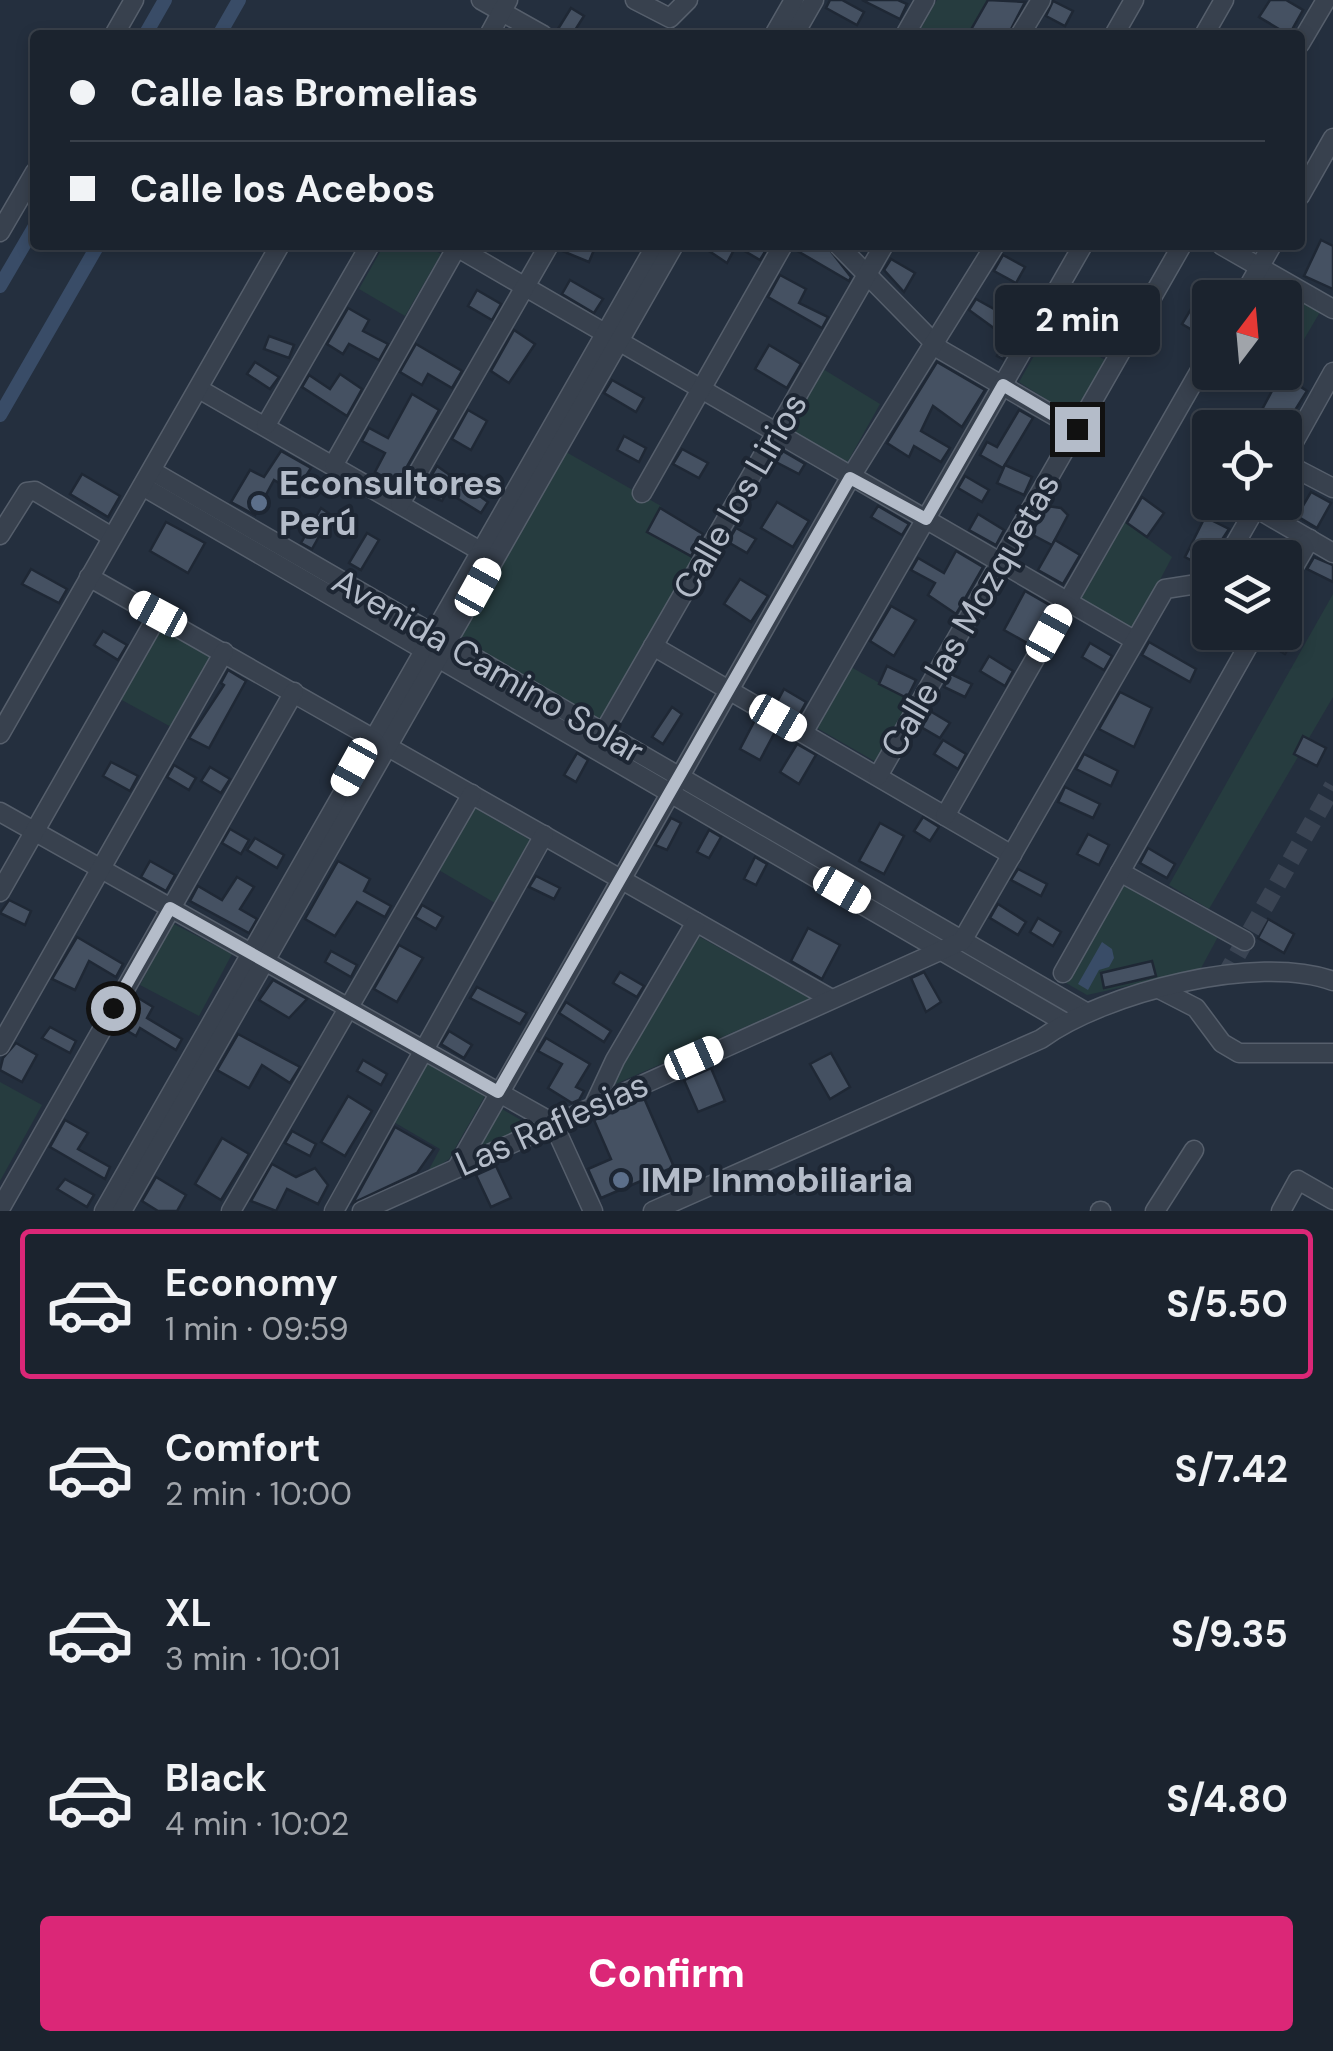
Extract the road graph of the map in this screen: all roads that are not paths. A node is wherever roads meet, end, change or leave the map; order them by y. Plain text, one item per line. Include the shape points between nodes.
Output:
1 (134, 0) edge
2 (481, 0) edge
3 (635, 0) edge
4 (688, 0) edge
5 (794, 0) edge
6 (814, 0) edge
7 (925, 0) edge
8 (1040, 0) edge
9 (1134, 0) edge
10 (1224, 0) edge
11 (1326, 0) edge
12 (505, 6) edge
13 (117, 30) edge
14 (492, 30) edge
15 (536, 30) edge
16 (777, 30) edge
17 (797, 30) edge
18 (909, 30) edge
19 (1023, 30) edge
20 (1117, 30) edge
21 (1207, 30) edge
22 (1305, 36) edge
23 (1333, 138) edge
24 (30, 181) edge
25 (1305, 187) edge
26 (0, 232) edge
27 (277, 250) edge
28 (367, 250) edge
29 (454, 250) edge
30 (463, 250) edge
31 (545, 250) edge
32 (654, 250) edge
33 (671, 250) edge
34 (780, 250) edge
35 (843, 250) edge
36 (881, 250) edge
37 (991, 250) edge
38 (1080, 250) edge
39 (1179, 250) edge
40 (1230, 250) edge
41 (1269, 250) edge
42 (1259, 266) junction
43 (868, 274) junction
44 (1252, 280) edge
45 (525, 287) junction
46 (1333, 309) edge
47 (612, 338) junction
48 (934, 342) junction
49 (1333, 372) edge
50 (1192, 384) edge
51 (1003, 385) junction
52 (199, 389) junction
53 (701, 390) junction
54 (266, 425) junction
55 (1077, 429) junction
56 (1302, 429) edge
57 (775, 434) junction
58 (334, 464) junction
59 (1302, 471) edge
60 (850, 478) junction
61 (148, 479) junction
62 (1333, 488) edge
63 (642, 493) dead end
64 (400, 504) junction
65 (926, 519) junction
66 (1282, 520) edge
67 (0, 536) edge
68 (112, 537) junction
69 (1310, 538) junction
70 (1302, 552) edge
71 (1333, 553) edge
72 (486, 555) junction
73 (1000, 564) junction
74 (89, 577) junction
75 (1192, 585) edge
76 (1066, 602) junction
77 (158, 614) junction
78 (1134, 640) junction
79 (435, 645) junction
80 (653, 646) junction
81 (1246, 650) edge
82 (224, 652) junction
83 (728, 689) junction
84 (294, 692) junction
85 (804, 733) junction
86 (0, 734) edge
87 (371, 736) junction
88 (599, 740) junction
89 (388, 746) junction
90 (878, 776) junction
91 (675, 784) junction
92 (472, 794) junction
93 (0, 812) edge
94 (945, 816) junction
95 (35, 832) junction
96 (544, 835) junction
97 (1012, 855) junction
98 (100, 869) junction
99 (1120, 872) junction
100 (620, 878) junction
101 (0, 892) edge
102 (170, 908) junction
103 (696, 922) junction
104 (1245, 940) dead end
105 (962, 941) junction
106 (944, 950) junction
107 (257, 957) junction
108 (1063, 973) dead end
109 (1333, 982) edge
110 (1159, 989) junction
111 (828, 997) junction
112 (346, 1008) junction
113 (1084, 1012) junction
114 (1064, 1022) junction
115 (0, 1046) edge
116 (420, 1050) junction
117 (1333, 1052) edge
118 (498, 1092) junction
119 (594, 1104) junction
120 (553, 1123) junction
121 (1194, 1150) dead end
122 (458, 1166) junction
123 (1333, 1200) edge
124 (0, 1209) edge
125 (104, 1211) edge
126 (122, 1211) edge
127 (231, 1211) edge
128 (334, 1211) edge
129 (362, 1211) edge
130 (593, 1211) edge
131 (654, 1211) edge
132 (1154, 1211) edge
133 (1281, 1211) edge

1 - 13 street
2 - 12 street
3 - 4 street via 670,18
5 - 16 street
6 - 17 street
7 - 18 street
8 - 19 street
9 - 20 street
10 - 21 street
11 - 22 street
12 - 14 street
12 - 15 street
23 - 25 street
24 - 26 street
27 - 52 street
28 - 54 street
29 - 58 street
30 - 45 street
31 - 45 street
32 - 47 street
33 - 47 street
34 - 53 street
35 - 43 street
36 - 43 street, Calle los Lirios
37 - 48 street
38 - 51 street
39 - 55 street, Calle las Mozquetas
40 - 42 street
41 - 42 street
42 - 44 street
42 - 46 street
43 - 48 street
43 - 57 street, Calle los Lirios
45 - 47 street
45 - 64 street
47 - 53 street
47 - 72 street
48 - 51 street
48 - 60 street
49 - 56 street
50 - 76 street
51 - 55 street
51 - 65 street
52 - 54 street
52 - 61 street
53 - 57 street
53 - 63 street
54 - 58 street
55 - 73 street, Calle las Mozquetas
57 - 60 street
57 - 80 street, Calle los Lirios
58 - 64 street
59 - 62 street
60 - 65 street
60 - 83 street
61 - 68 street
61 - 79 street, Avenida Camino Solar
64 - 72 street
65 - 73 street
65 - 85 street
66 - 69 street
67 - 68 street via 27,492 35,491
68 - 74 street
69 - 70 street
69 - 71 street
72 - 79 street
73 - 76 street
73 - 90 street, Calle las Mozquetas
74 - 77 street
74 - 86 street
75 - 78 street via 1165,589
76 - 78 street
76 - 94 street
77 - 82 street
77 - 95 street
78 - 97 street
79 - 87 street
79 - 88 street, Avenida Camino Solar
79 - 89 street
80 - 83 street
80 - 88 street, Calle los Lirios
81 - 99 street
82 - 84 street
82 - 98 street
83 - 85 street
83 - 91 street
84 - 87 street
84 - 102 street
85 - 90 street
87 - 89 street
87 - 107 street
88 - 91 street, Avenida Camino Solar
89 - 92 street
89 - 107 street
90 - 94 street
91 - 100 street
91 - 105 street, Avenida Camino Solar
91 - 106 street, Avenida Camino Solar
92 - 96 street
92 - 112 street
93 - 95 street
94 - 97 street
95 - 98 street
95 - 101 street
96 - 100 street
96 - 116 street
97 - 105 street
98 - 102 street
98 - 115 street
99 - 104 street
99 - 108 street
100 - 103 street
100 - 118 street
102 - 107 street
102 - 124 street
103 - 111 street
103 - 119 street
105 - 106 street, Las Raflesias
105 - 113 street, Avenida Camino Solar
106 - 111 street, Las Raflesias
106 - 114 street, Avenida Camino Solar
107 - 112 street
107 - 125 street
107 - 126 street
109 - 110 street via 1302,974
110 - 113 street
110 - 117 street via 1196,1008 1239,1053
111 - 119 street, Las Raflesias
112 - 116 street
112 - 127 street
113 - 114 street
114 - 131 street via 1041,1040
116 - 118 street
116 - 128 street
118 - 120 street
118 - 122 street
119 - 120 street, Las Raflesias
120 - 122 street, Las Raflesias
120 - 130 street
121 - 132 street
122 - 129 street, Las Raflesias
123 - 133 street via 1298,1180

